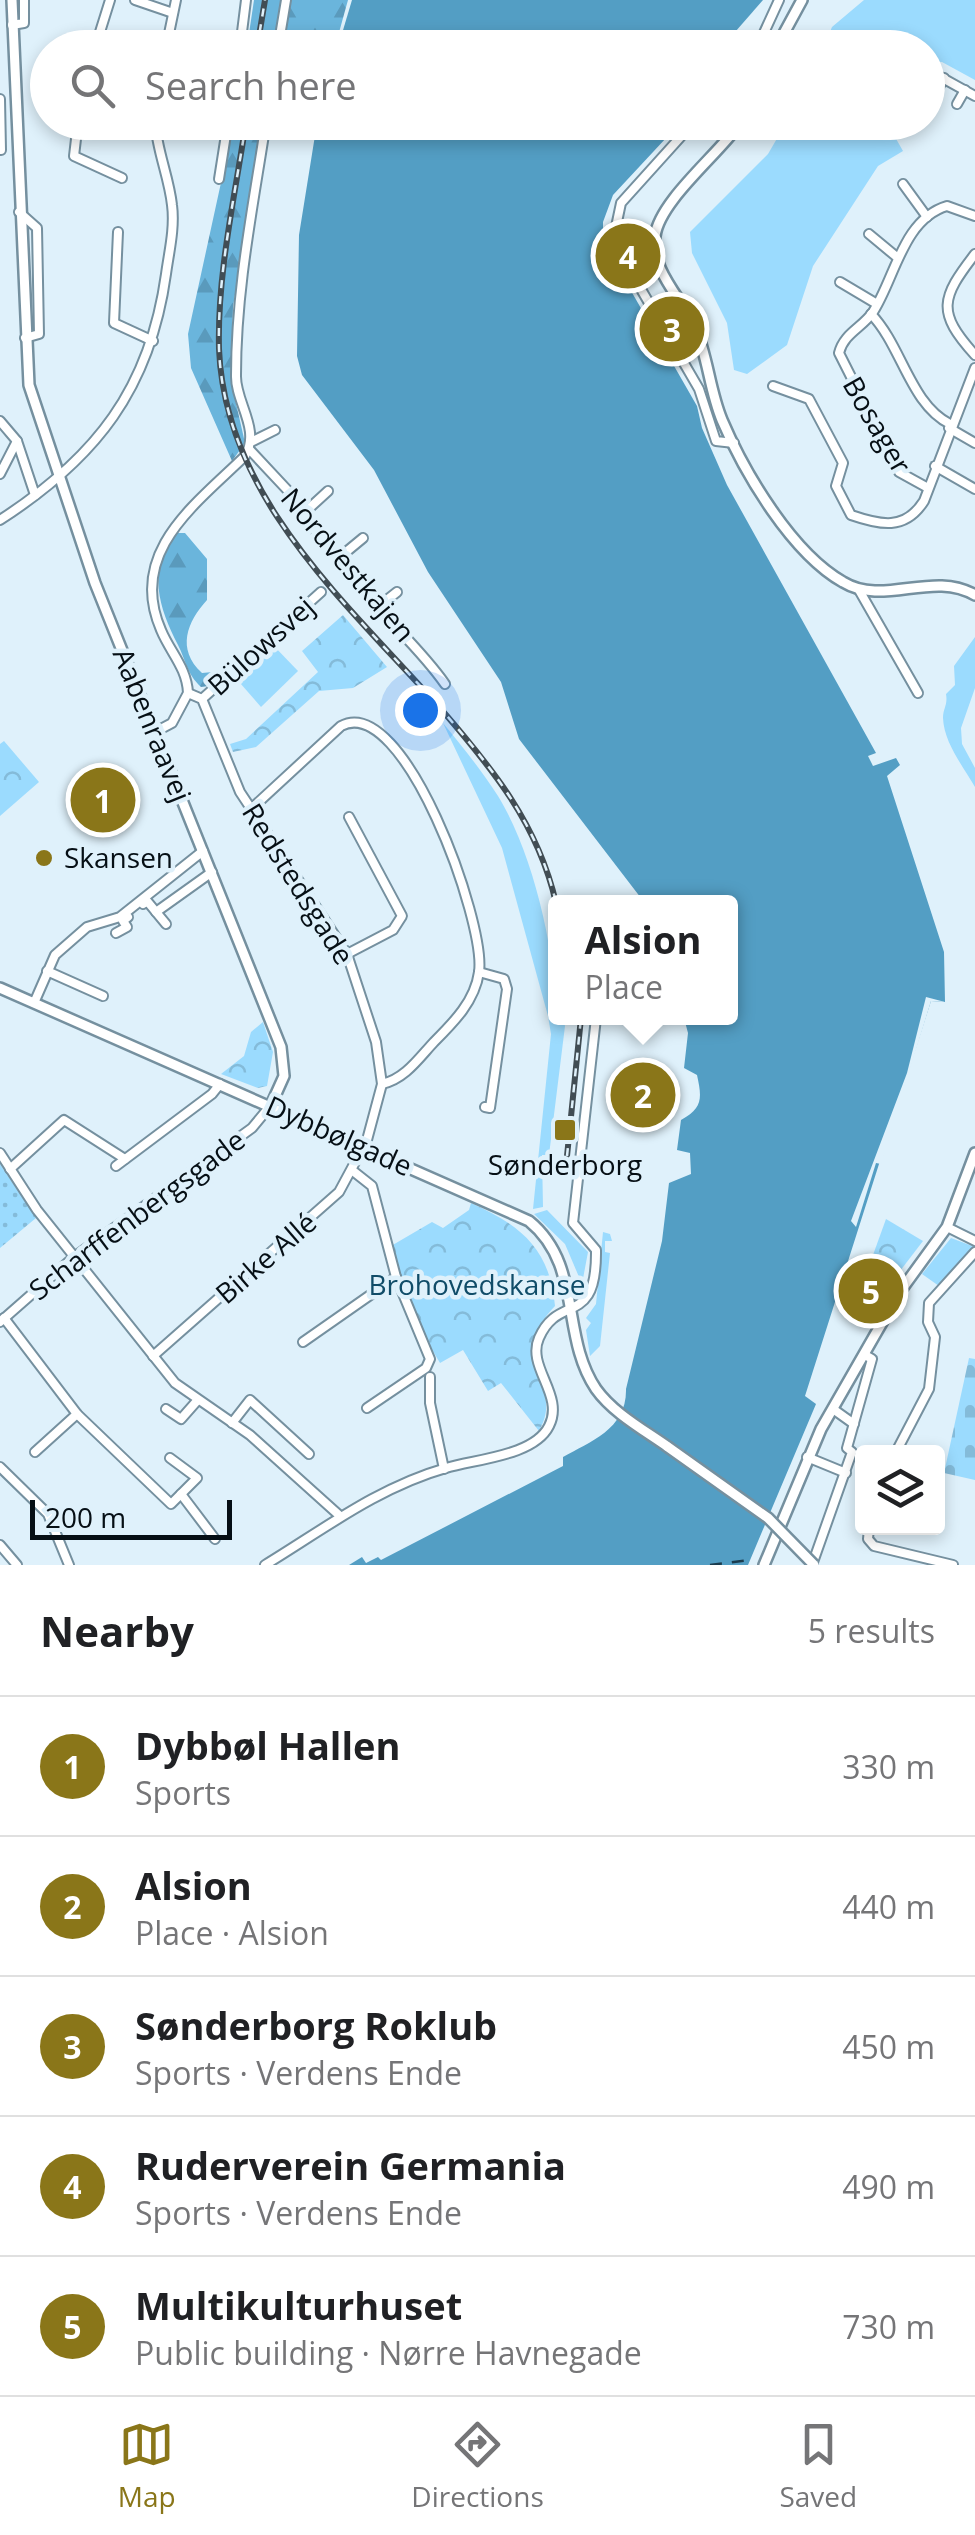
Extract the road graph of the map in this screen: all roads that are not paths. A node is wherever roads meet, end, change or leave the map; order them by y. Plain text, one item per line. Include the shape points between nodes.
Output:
1 (12, 0) edge
2 (24, 0) edge
3 (110, 0) edge
4 (135, 0) edge
5 (176, 0) edge
6 (246, 0) edge
7 (286, 0) edge
8 (779, 0) edge
9 (802, 0) edge
10 (173, 14) junction
11 (12, 25) junction
12 (101, 30) edge
13 (170, 30) edge
14 (242, 30) edge
15 (281, 30) edge
16 (766, 30) edge
17 (786, 30) edge
18 (945, 79) edge
19 (964, 90) junction
20 (975, 96) edge
21 (0, 99) edge
22 (957, 104) dead end
23 (0, 117) edge
24 (15, 117) junction
25 (76, 140) edge
26 (157, 140) edge
27 (225, 140) edge
28 (263, 140) edge
29 (678, 140) edge
30 (726, 140) edge
31 (0, 150) edge
32 (122, 178) dead end
33 (219, 179) dead end
34 (903, 184) dead end
35 (18, 212) junction
36 (927, 216) junction
37 (975, 216) edge
38 (118, 232) dead end
39 (869, 234) dead end
40 (975, 254) edge
41 (898, 258) junction
42 (840, 282) dead end
43 (877, 304) junction
44 (871, 314) junction
45 (24, 338) junction
46 (153, 341) junction
47 (975, 355) edge
48 (975, 368) edge
49 (773, 386) dead end
50 (962, 396) junction
51 (975, 402) edge
52 (0, 422) edge
53 (949, 427) junction
54 (275, 430) dead end
55 (17, 441) junction
56 (734, 443) junction
57 (975, 443) edge
58 (250, 446) junction
59 (935, 466) junction
60 (0, 474) edge
61 (58, 478) junction
62 (928, 488) junction
63 (975, 489) edge
64 (328, 491) dead end
65 (36, 495) junction
66 (304, 512) junction
67 (0, 520) edge
68 (363, 538) dead end
69 (340, 557) junction
70 (859, 590) junction
71 (321, 592) dead end
72 (397, 592) dead end
73 (975, 595) edge
74 (378, 608) junction
75 (445, 684) dead end
76 (188, 694) junction
77 (918, 694) dead end
78 (202, 699) junction
79 (155, 732) junction
80 (250, 810) junction
81 (349, 817) dead end
82 (204, 851) junction
83 (212, 872) junction
84 (161, 889) dead end
85 (171, 901) junction
86 (156, 912) junction
87 (166, 924) dead end
88 (68, 926) dead end
89 (116, 933) dead end
90 (76, 936) junction
91 (347, 954) junction
92 (47, 971) junction
93 (479, 972) junction
94 (0, 988) edge
95 (103, 996) dead end
96 (34, 1002) junction
97 (595, 1025) edge
98 (220, 1084) junction
99 (382, 1084) junction
100 (270, 1105) junction
101 (485, 1107) dead end
102 (364, 1147) junction
103 (0, 1153) edge
104 (975, 1153) edge
105 (125, 1159) junction
106 (116, 1166) dead end
107 (10, 1168) junction
108 (353, 1171) junction
109 (947, 1227) junction
110 (975, 1240) edge
111 (975, 1252) edge
112 (74, 1256) junction
113 (396, 1277) junction
114 (572, 1308) junction
115 (2, 1320) edge
116 (303, 1342) dead end
117 (865, 1355) junction
118 (153, 1356) junction
119 (430, 1377) dead end
120 (196, 1402) junction
121 (367, 1408) dead end
122 (166, 1409) dead end
123 (832, 1409) junction
124 (77, 1414) junction
125 (232, 1422) junction
126 (854, 1424) junction
127 (900, 1445) edge
128 (35, 1452) dead end
129 (309, 1454) dead end
130 (170, 1458) dead end
131 (808, 1458) junction
132 (0, 1467) edge
133 (444, 1469) junction
134 (846, 1473) junction
135 (182, 1494) junction
136 (340, 1516) junction
137 (870, 1535) edge
138 (215, 1539) dead end
139 (0, 1544) edge
140 (17, 1565) edge
141 (69, 1565) edge
142 (265, 1565) edge
143 (764, 1565) edge
144 (813, 1565) edge
145 (952, 1565) edge

1 - 11 street, Aabenraavej
2 - 11 street, Aabenraavej via 24,23
3 - 12 street
4 - 10 street
5 - 10 street
6 - 14 street
7 - 15 street
8 - 16 street
9 - 17 street
10 - 13 street
11 - 24 street, Aabenraavej
18 - 19 street
19 - 20 street
19 - 22 street
21 - 23 street
23 - 24 street
23 - 31 street
24 - 35 street, Aabenraavej
25 - 32 street via 74,156
26 - 46 street via 173,224
27 - 33 street
28 - 58 street via 238,310 236,381
29 - 56 street via 620,204 613,242 698,389 716,440
30 - 56 street via 666,211 655,236 658,263 694,325
34 - 36 street
35 - 45 street, Aabenraavej
35 - 45 street, Aabenraavej via 37,228 38,334
36 - 37 street via 947,206
36 - 41 street, Bosager
38 - 46 street via 114,323
39 - 41 street
40 - 47 street via 946,304 948,319
41 - 43 street, Bosager
42 - 43 street
43 - 44 street, Bosager
44 - 53 street via 889,333 927,408
44 - 62 street, Bosager via 841,343 841,362 899,472
45 - 61 street, Aabenraavej via 29,385
46 - 61 street via 116,414
48 - 50 street
49 - 62 street via 809,399 843,463 836,486 851,515 893,525 918,510
50 - 51 street
50 - 53 street
52 - 55 street
53 - 57 street
53 - 59 street
54 - 58 street
55 - 60 street
55 - 65 street
56 - 70 street via 800,547
58 - 66 street, Nordvestkajen
58 - 76 street via 177,521 154,562 154,611 182,666
59 - 62 street
59 - 63 street
61 - 65 street
61 - 79 street, Aabenraavej
64 - 66 street
65 - 67 street
66 - 69 street, Nordvestkajen
68 - 69 street
69 - 74 street, Nordvestkajen
70 - 73 street via 932,584
70 - 77 street
71 - 78 street, Bülowsvej
72 - 74 street
74 - 75 street, Nordvestkajen
76 - 78 street
76 - 79 street via 172,723
78 - 80 street, Redstedsgade
79 - 82 street, Aabenraavej
80 - 91 street, Redstedsgade
80 - 93 street via 342,726 370,726 404,764 443,828 472,913
81 - 91 street via 402,916 393,930
82 - 83 street, Aabenraavej
82 - 90 street via 120,918
83 - 85 street
83 - 100 street, Aabenraavej via 284,1058 282,1085
84 - 85 street
85 - 86 street
86 - 87 street
86 - 89 street via 147,901
88 - 90 street
90 - 92 street
91 - 99 street, Redstedsgade via 376,1042
92 - 95 street
92 - 96 street
93 - 99 street via 459,1016 400,1078
93 - 101 street via 504,979 508,989 490,1108
94 - 96 street, Dybbølgade
96 - 98 street, Dybbølgade
97 - 114 street via 573,1223 597,1254 592,1294
98 - 100 street, Dybbølgade
98 - 105 street
99 - 102 street, Redstedsgade
100 - 102 street, Dybbølgade
100 - 112 street, Scharffenbergsgade via 252,1128
102 - 108 street, Birke Allé
102 - 114 street, Dybbølgade via 528,1221 555,1250
103 - 107 street
104 - 109 street
105 - 106 street
105 - 107 street via 64,1120
107 - 112 street
108 - 113 street via 372,1186
108 - 118 street, Birke Allé via 330,1202
109 - 110 street
109 - 117 street
111 - 127 street via 929,1304 929,1389
112 - 115 street, Scharffenbergsgade
112 - 118 street
113 - 116 street
113 - 121 street via 429,1364
114 - 133 street via 538,1341 554,1410 541,1438
114 - 144 street, Dybbølgade, bridge via 586,1368 608,1403 768,1518
115 - 124 street
117 - 123 street
117 - 126 street via 872,1359
118 - 120 street
119 - 133 street
120 - 122 street via 182,1419
120 - 125 street
123 - 126 street
123 - 131 street
124 - 128 street
124 - 135 street via 171,1504
125 - 129 street via 250,1400
125 - 136 street
126 - 134 street
130 - 135 street via 196,1478
131 - 134 street
131 - 143 street
132 - 141 street via 48,1514
133 - 136 street
134 - 144 street
135 - 138 street
136 - 142 street
137 - 145 street via 874,1546
139 - 140 street

